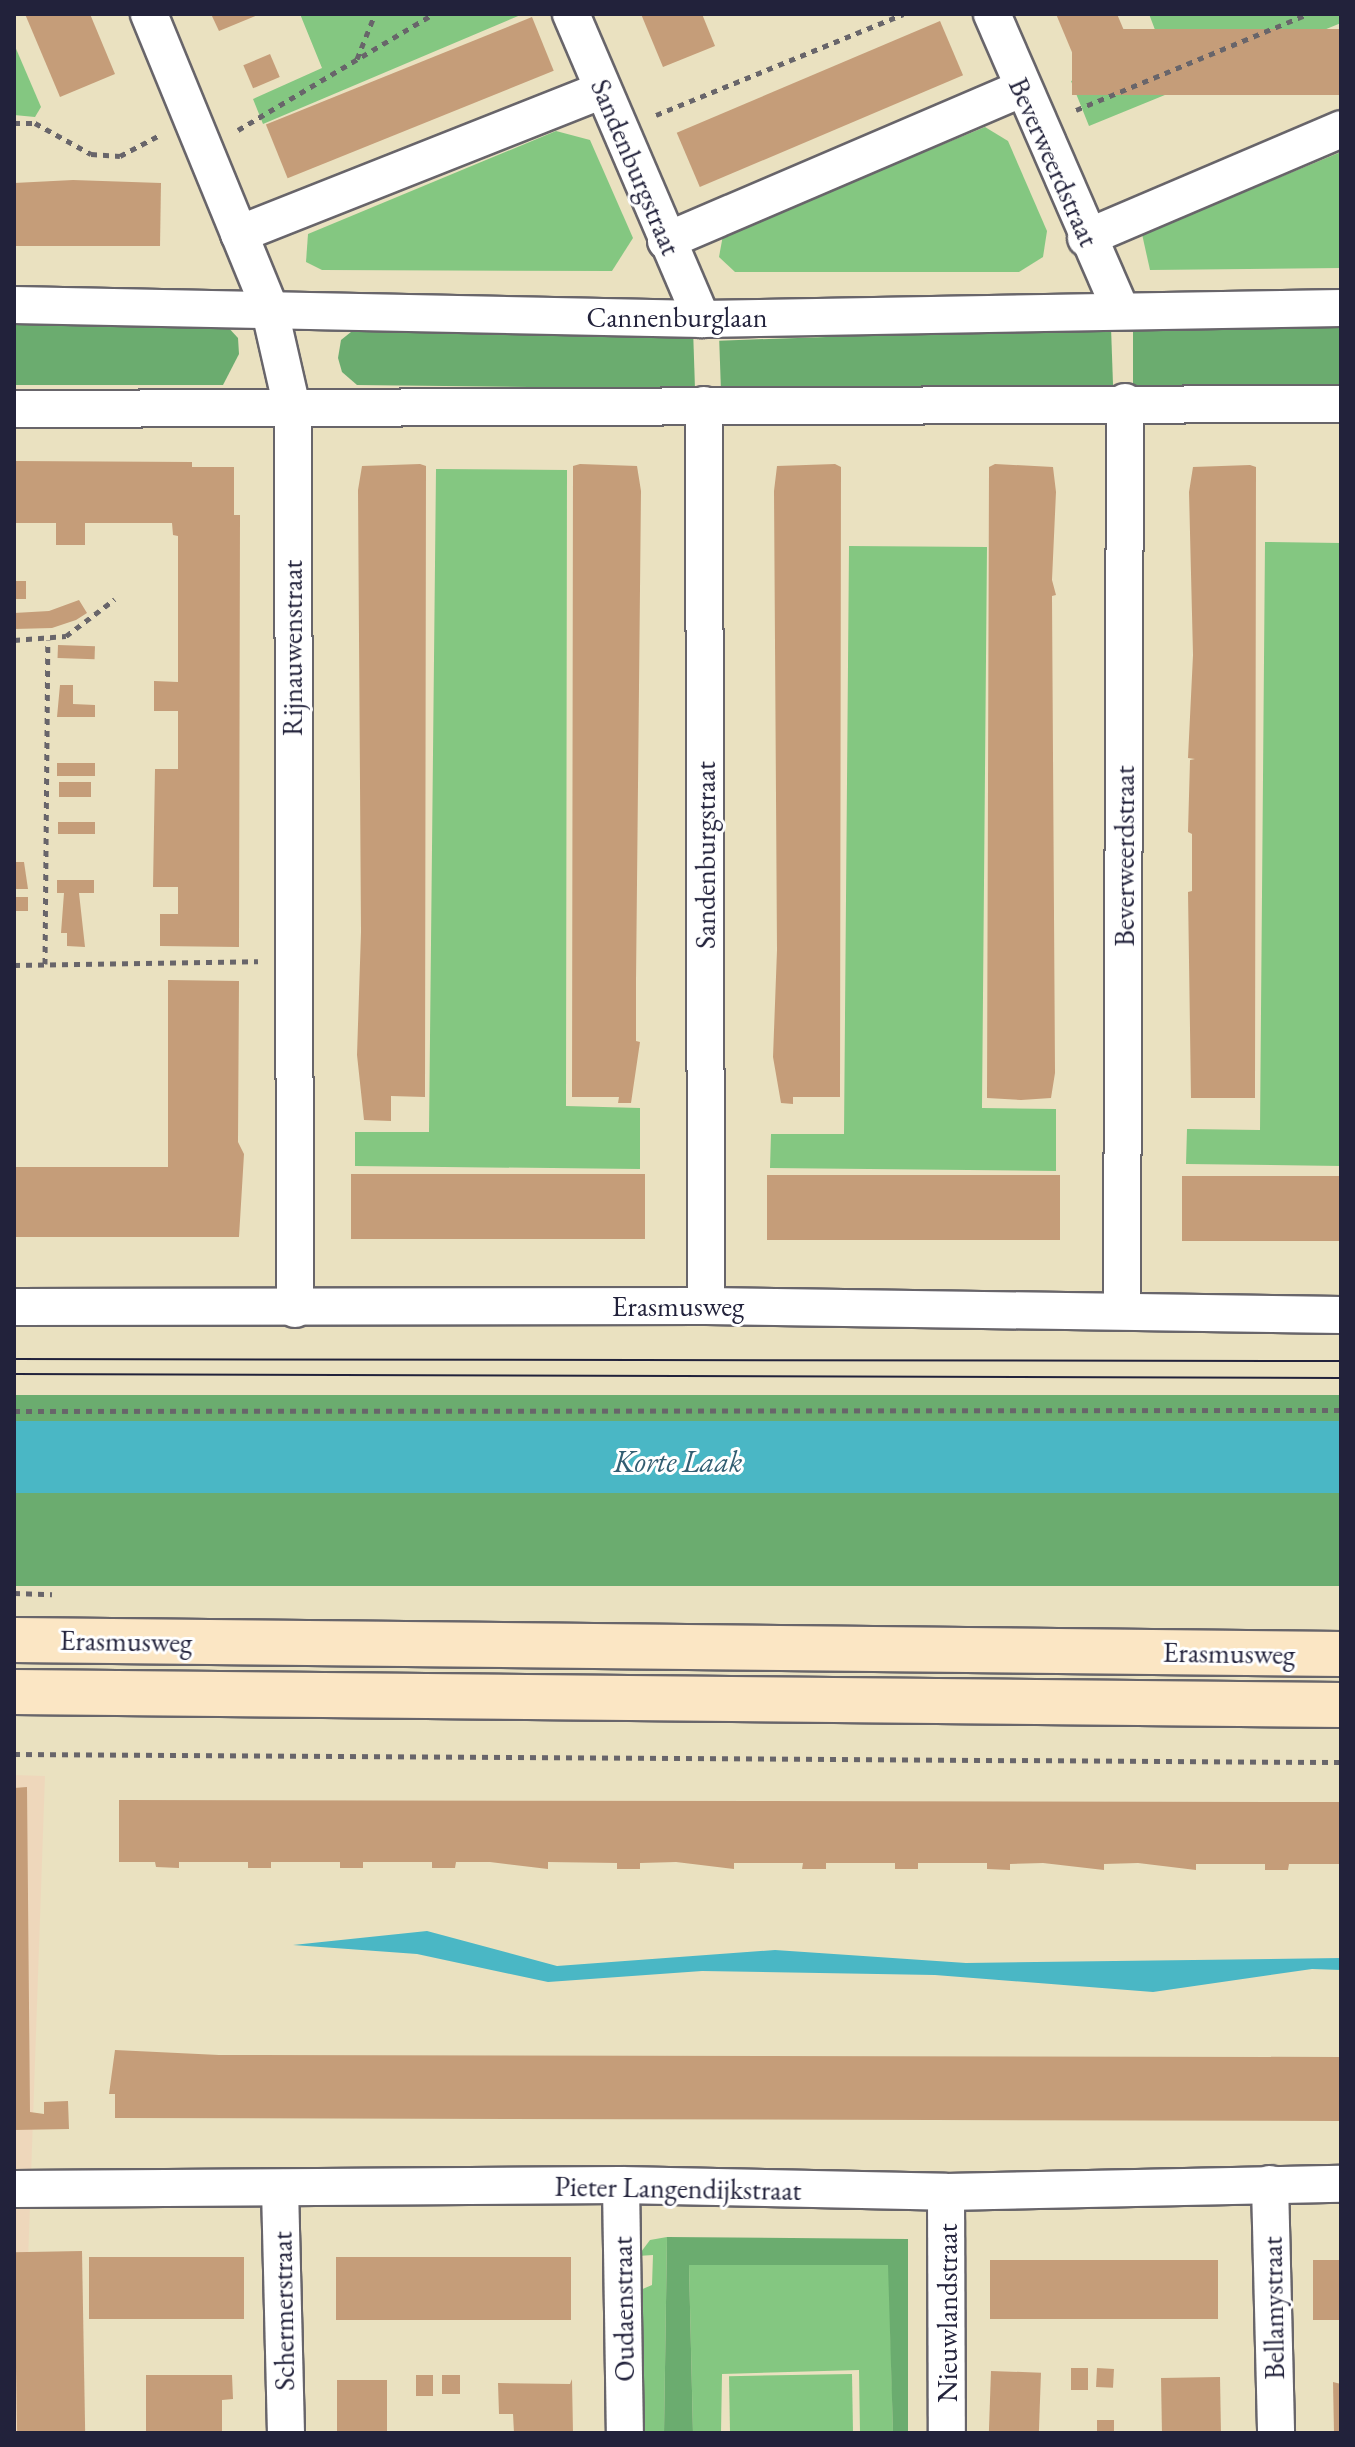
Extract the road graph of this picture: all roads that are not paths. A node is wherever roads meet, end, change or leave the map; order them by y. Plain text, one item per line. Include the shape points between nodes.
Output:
1 (149, 14) edge
2 (571, 14) edge
3 (992, 14) edge
4 (1021, 89) junction
5 (602, 90) junction
6 (1341, 129) edge
7 (239, 234) junction
8 (1086, 238) junction
9 (666, 241) junction
10 (14, 305) edge
11 (269, 307) junction
12 (1120, 308) junction
13 (1341, 308) edge
14 (702, 319) junction
15 (1125, 402) junction
16 (1341, 404) edge
17 (704, 405) junction
18 (14, 409) edge
19 (293, 412) junction
20 (706, 1306) junction
21 (14, 1307) edge
22 (295, 1309) junction
23 (1122, 1310) junction
24 (1341, 1315) edge
25 (14, 1640) edge
26 (1341, 1654) edge
27 (14, 1692) edge
28 (1341, 1705) edge
29 (1270, 2184) junction
30 (1341, 2184) edge
31 (621, 2185) junction
32 (280, 2188) junction
33 (14, 2189) edge
34 (946, 2192) junction
35 (286, 2433) edge
36 (625, 2433) edge
37 (947, 2433) edge
38 (1276, 2433) edge

1 - 7 street, Rijnauwenstraat
2 - 5 street, Sandenburgstraat
3 - 4 street, Beverweerdstraat
4 - 8 street, Beverweerdstraat
4 - 9 street
5 - 7 street
5 - 9 street, Sandenburgstraat
6 - 8 street
7 - 11 street, Rijnauwenstraat
8 - 12 street, Beverweerdstraat
9 - 14 street, Sandenburgstraat
10 - 11 street, Cannenburglaan
11 - 14 street, Cannenburglaan
11 - 19 street, Rijnauwenstraat
12 - 13 street, Cannenburglaan
12 - 14 street, Cannenburglaan
15 - 16 street
15 - 17 street
15 - 23 street, Beverweerdstraat
17 - 19 street
17 - 20 street, Sandenburgstraat
18 - 19 street
19 - 22 street, Rijnauwenstraat
20 - 22 street, Erasmusweg
20 - 23 street, Erasmusweg
21 - 22 street, Erasmusweg
23 - 24 street, Erasmusweg
25 - 26 main road, Erasmusweg
27 - 28 main road, Erasmusweg
29 - 30 street, Pieter Langendijkstraat
29 - 34 street, Pieter Langendijkstraat
29 - 38 street, Bellamystraat
31 - 32 street, Pieter Langendijkstraat
31 - 34 street, Pieter Langendijkstraat
31 - 36 street, Oudaenstraat
32 - 33 street, Pieter Langendijkstraat
32 - 35 street, Schermerstraat
34 - 37 street, Nieuwlandstraat

